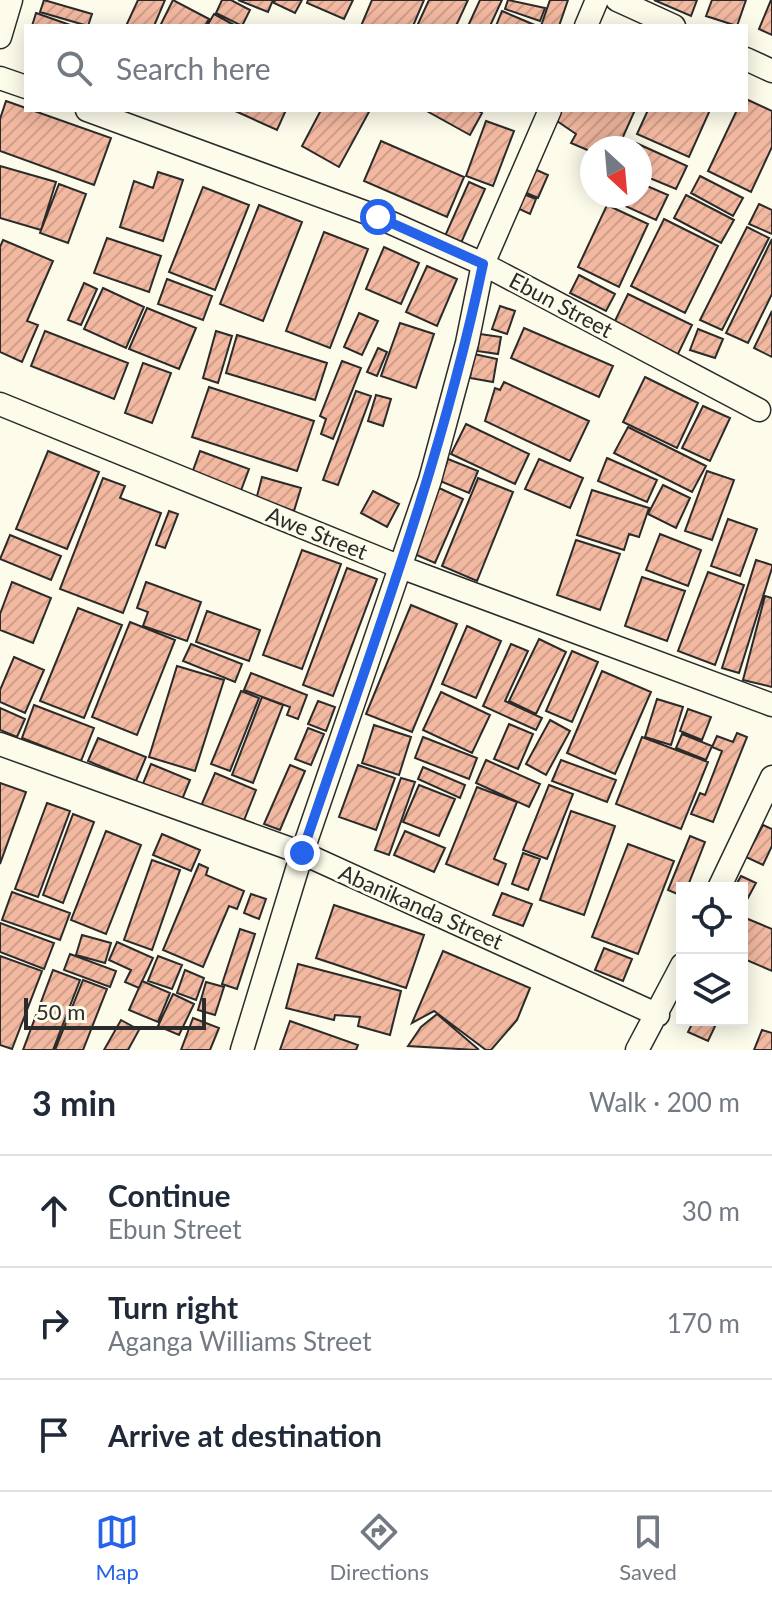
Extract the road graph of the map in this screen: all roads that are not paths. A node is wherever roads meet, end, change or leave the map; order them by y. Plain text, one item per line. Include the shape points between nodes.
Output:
1 (11, 0) edge
2 (597, 0) edge
3 (617, 0) edge
4 (587, 24) edge
5 (670, 24) edge
6 (0, 37) edge
7 (748, 60) edge
8 (772, 71) edge
9 (0, 78) edge
10 (24, 86) edge
11 (92, 112) edge
12 (549, 112) edge
13 (483, 264) junction
14 (0, 404) edge
15 (759, 410) dead end
16 (398, 566) junction
17 (772, 705) edge
18 (0, 744) edge
19 (772, 777) edge
20 (302, 853) junction
21 (722, 882) edge
22 (676, 978) edge
23 (658, 1015) junction
24 (242, 1050) edge
25 (637, 1050) edge

1 - 6 street
2 - 4 street
3 - 5 street
7 - 8 street
9 - 10 street
11 - 13 street, Ebun Street via 378,217
12 - 13 street
13 - 15 street, Ebun Street
13 - 16 street via 451,407
14 - 16 street, Awe Street
16 - 17 street, Awe Street
16 - 20 street
18 - 20 street, Abanikanda Street
19 - 21 street
20 - 23 street, Abanikanda Street
20 - 24 street
22 - 23 street
23 - 25 street

